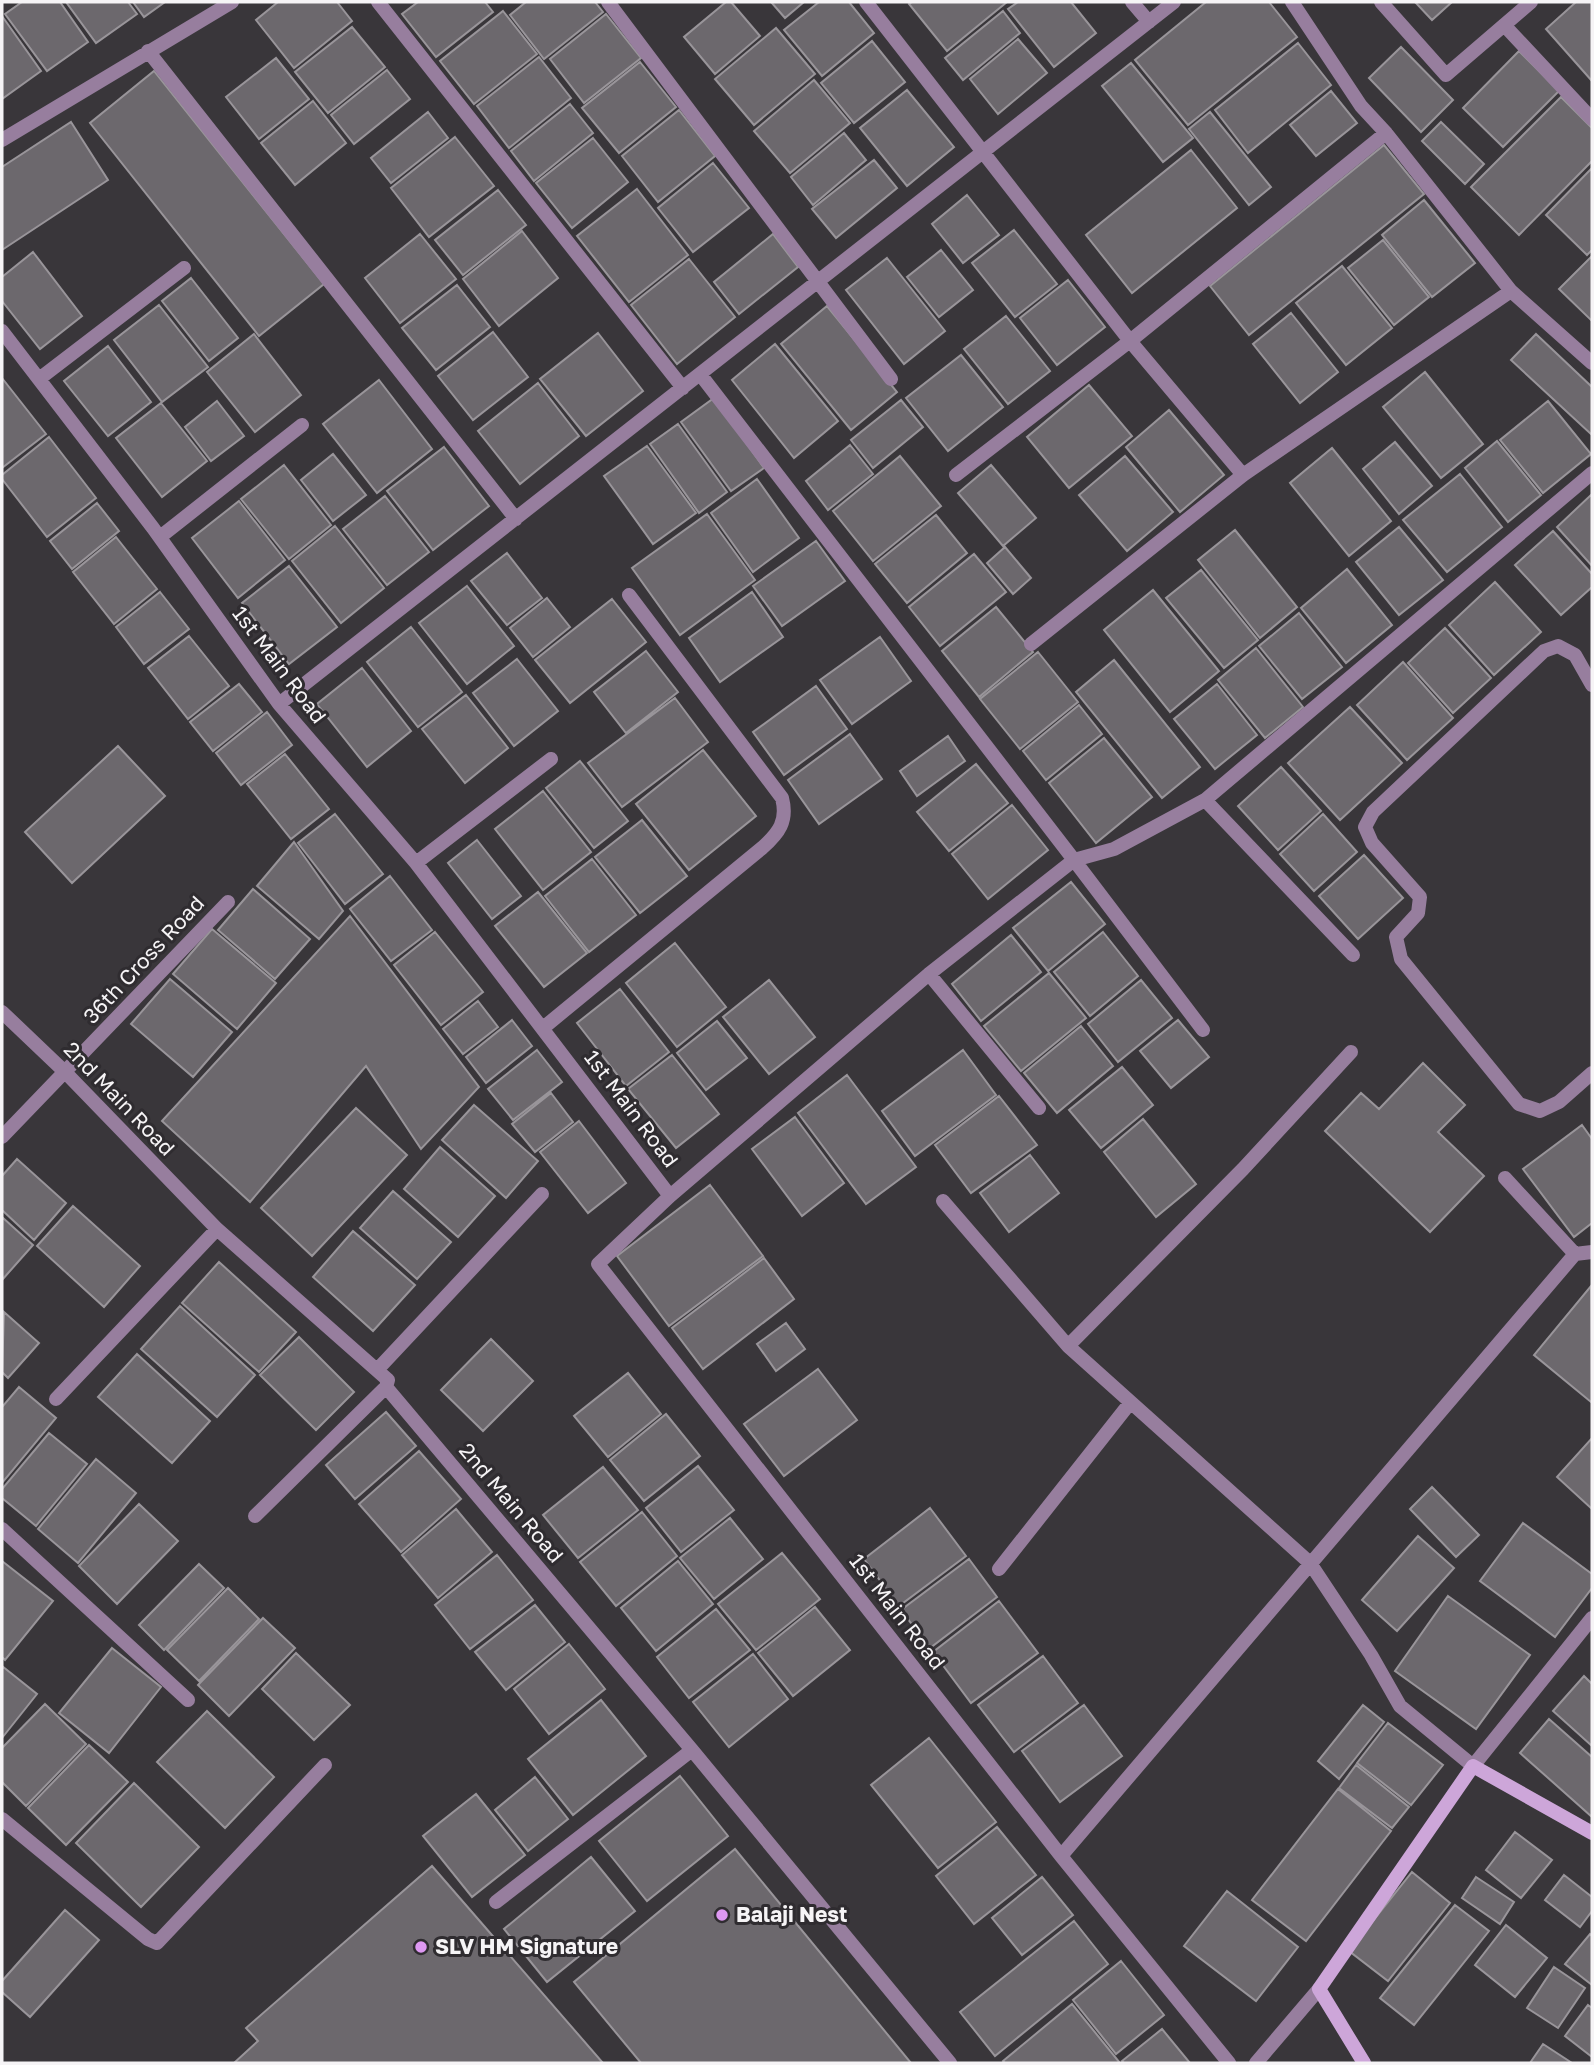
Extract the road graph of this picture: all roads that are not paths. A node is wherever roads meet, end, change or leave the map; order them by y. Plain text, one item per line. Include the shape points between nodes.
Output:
1 (232, 2) edge
2 (378, 2) edge
3 (608, 2) edge
4 (866, 2) edge
5 (1132, 2) edge
6 (1174, 2) edge
7 (1292, 2) edge
8 (1381, 2) edge
9 (1531, 2) edge
10 (1149, 22) junction
11 (1504, 25) junction
12 (148, 51) junction
13 (1592, 119) edge
14 (1386, 132) junction
15 (2, 141) edge
16 (982, 151) junction
17 (184, 268) dead end
18 (819, 281) junction
19 (1511, 291) junction
20 (2, 331) edge
21 (1130, 341) junction
22 (1592, 363) edge
23 (701, 374) junction
24 (39, 379) junction
25 (891, 379) dead end
26 (683, 388) junction
27 (302, 425) dead end
28 (1592, 472) edge
29 (956, 475) dead end
30 (1243, 475) junction
31 (516, 519) junction
32 (160, 537) junction
33 (629, 594) dead end
34 (1031, 644) dead end
35 (1592, 685) edge
36 (279, 704) junction
37 (551, 760) dead end
38 (1205, 800) junction
39 (1074, 860) junction
40 (416, 863) junction
41 (228, 902) dead end
42 (1353, 955) dead end
43 (929, 974) junction
44 (2, 1012) edge
45 (544, 1028) junction
46 (1203, 1030) dead end
47 (1351, 1052) dead end
48 (66, 1073) junction
49 (1592, 1073) edge
50 (1039, 1108) dead end
51 (2, 1137) edge
52 (1505, 1178) dead end
53 (542, 1194) dead end
54 (670, 1196) junction
55 (943, 1201) dead end
56 (217, 1229) junction
57 (1592, 1252) edge
58 (1576, 1254) junction
59 (1068, 1346) junction
60 (377, 1370) junction
61 (386, 1387) junction
62 (56, 1399) dead end
63 (1130, 1403) junction
64 (256, 1516) dead end
65 (2, 1529) edge
66 (1310, 1563) junction
67 (999, 1569) dead end
68 (1592, 1618) edge
69 (188, 1700) dead end
70 (692, 1750) junction
71 (325, 1765) dead end
72 (1473, 1766) junction
73 (2, 1819) edge
74 (1592, 1833) edge
75 (1061, 1856) junction
76 (495, 1902) dead end
77 (1319, 1989) junction
78 (950, 2063) edge
79 (1229, 2063) edge
80 (1256, 2063) edge
81 (1364, 2063) edge

1 - 12 street
2 - 26 street
3 - 18 street
4 - 16 street
5 - 10 street
6 - 10 street
7 - 14 street via 1361,106
8 - 11 street via 1446,75
9 - 11 street
10 - 16 street
11 - 13 street
12 - 15 street
12 - 31 street
14 - 19 street
14 - 21 street
16 - 18 street
16 - 21 street
17 - 24 street
18 - 23 street
18 - 25 street
19 - 22 street
19 - 30 street
20 - 24 street, 1st Main Road
21 - 29 street
21 - 30 street
23 - 26 street
23 - 39 street
24 - 32 street, 1st Main Road
26 - 31 street
27 - 32 street
28 - 38 street
30 - 34 street
31 - 36 street
32 - 36 street, 1st Main Road
33 - 45 street via 782,798 786,811 783,825 762,848
35 - 49 street via 1575,655 1558,646 1544,652 1373,812 1365,827 1372,843 1420,897 1418,912 1396,937 1401,959 1519,1104 1540,1111 1559,1102
36 - 40 street, 1st Main Road
37 - 40 street
38 - 39 street via 1114,849
38 - 42 street
39 - 43 street
39 - 46 street
40 - 45 street, 1st Main Road
41 - 48 street, 36th Cross Road
43 - 50 street
43 - 54 street
44 - 48 street, 2nd Main Road
45 - 54 street, 1st Main Road
47 - 59 street
48 - 51 street, 36th Cross Road
48 - 56 street, 2nd Main Road
52 - 58 street
53 - 60 street
54 - 75 street, 1st Main Road via 598,1264
55 - 59 street
56 - 60 street, 2nd Main Road
56 - 62 street
57 - 58 street
58 - 66 street
59 - 63 street
60 - 61 street, 2nd Main Road via 388,1380
61 - 64 street
61 - 70 street, 2nd Main Road
63 - 66 street
63 - 67 street
65 - 69 street
66 - 72 street via 1400,1706
66 - 75 street
68 - 72 street
70 - 76 street
70 - 78 street, 2nd Main Road
71 - 73 street via 157,1942
72 - 74 street
72 - 77 street
75 - 79 street, 1st Main Road
77 - 80 street
77 - 81 street

